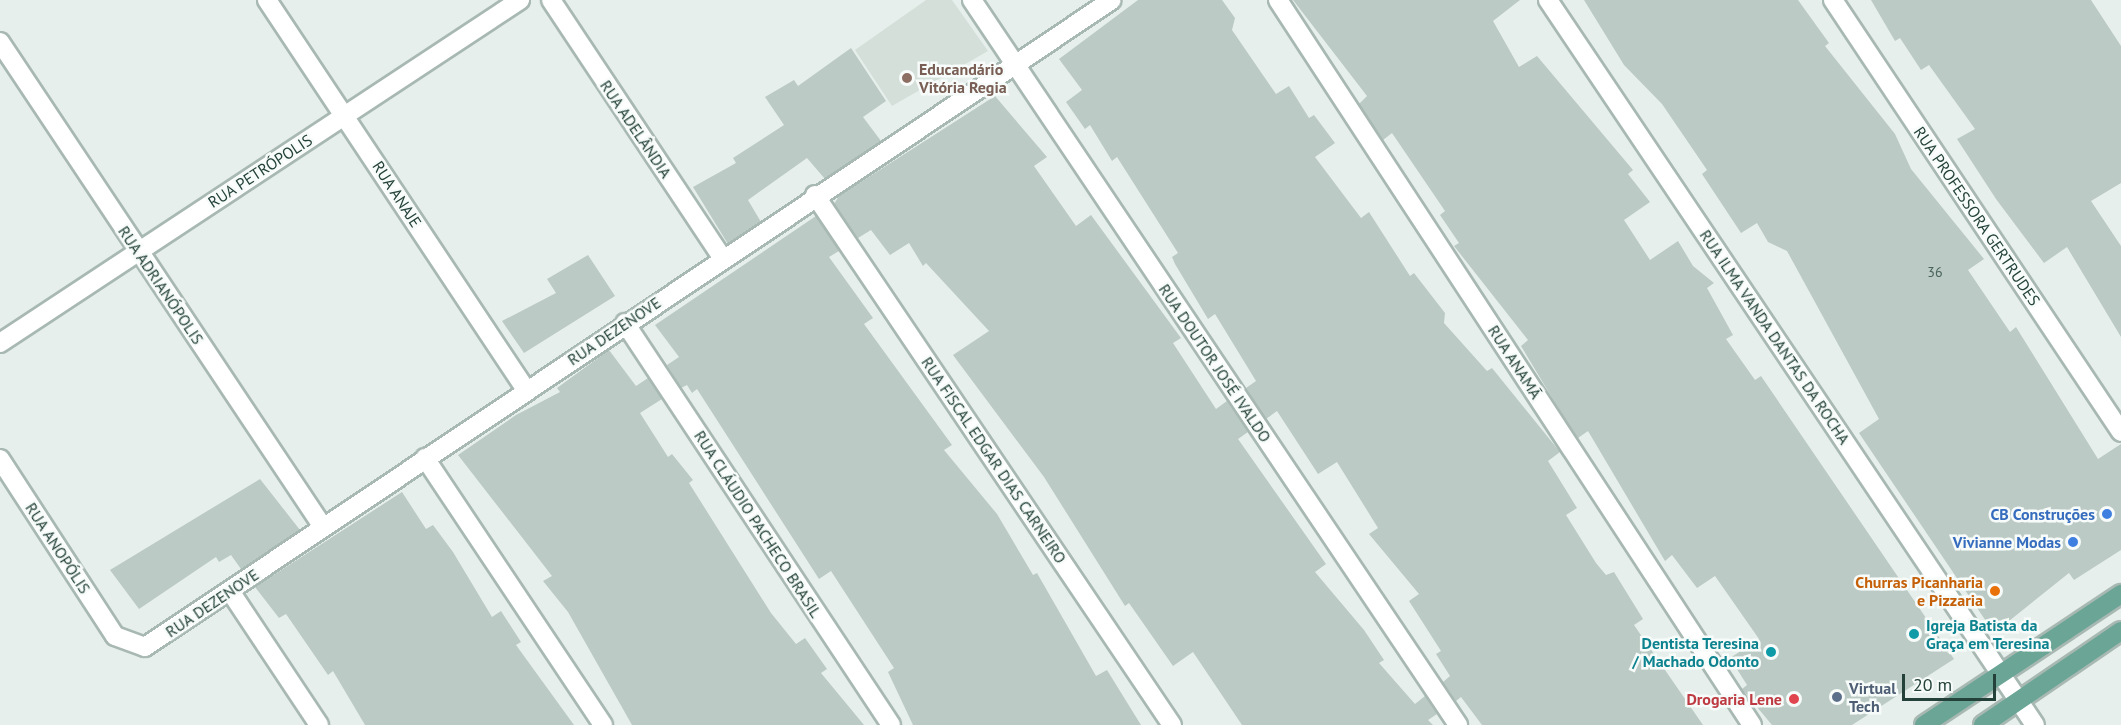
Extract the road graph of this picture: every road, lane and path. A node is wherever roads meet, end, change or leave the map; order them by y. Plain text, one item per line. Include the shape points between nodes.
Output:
1 (267, 0) edge
2 (520, 0) edge
3 (550, 0) edge
4 (972, 0) edge
5 (1112, 0) edge
6 (1278, 0) edge
7 (1548, 0) edge
8 (1833, 0) edge
9 (0, 42) edge
10 (1014, 64) junction
11 (345, 115) junction
12 (815, 195) junction
13 (139, 251) junction
14 (722, 257) junction
15 (625, 323) junction
16 (0, 343) edge
17 (526, 390) junction
18 (2121, 432) edge
19 (425, 458) junction
20 (0, 459) edge
21 (323, 527) junction
22 (230, 591) junction
23 (2121, 594) edge
24 (2121, 631) edge
25 (115, 636) joint
26 (2002, 674) junction
27 (2019, 700) junction
28 (319, 725) edge
29 (603, 725) edge
30 (891, 725) edge
31 (1172, 725) edge
32 (1458, 725) edge
33 (1752, 725) edge
34 (1924, 725) edge
35 (1983, 725) edge
36 (2035, 725) edge

1 - 11 street, RUA ANAJE
2 - 11 street, RUA PETRÓPOLIS
3 - 14 street, RUA ADELÂNDIA
4 - 10 street, RUA DOUTOR JOSÉ IVALDO
5 - 10 street, RUA DEZENOVE
6 - 33 street, RUA ANAMÃ
7 - 26 street, RUA ILMA VANDA DANTAS DA ROCHA
8 - 18 street, RUA PROFESSORA GERTRUDES
9 - 13 street, RUA ADRIANÓPOLIS
10 - 12 street, RUA DEZENOVE
10 - 32 street, RUA DOUTOR JOSÉ IVALDO
11 - 13 street, RUA PETRÓPOLIS
11 - 17 street, RUA ANAJE
12 - 14 street, RUA DEZENOVE
12 - 31 street, RUA FISCAL EDGAR DIAS CARNEIRO
13 - 16 street, RUA PETRÓPOLIS
13 - 21 street, RUA ADRIANÓPOLIS
14 - 15 street, RUA DEZENOVE
15 - 17 street, RUA DEZENOVE
15 - 30 street, RUA CLÁUDIO PACHECO BRASIL
17 - 19 street, RUA DEZENOVE
19 - 21 street, RUA DEZENOVE
19 - 29 street
20 - 25 street, RUA ANOPÓLIS
21 - 22 street, RUA DEZENOVE
22 - 25 street, RUA DEZENOVE via 145,646
22 - 28 street
23 - 26 main road
24 - 27 main road
26 - 27 street, RUA ILMA VANDA DANTAS DA ROCHA
26 - 34 main road
27 - 35 main road
27 - 36 street, RUA ILMA VANDA DANTAS DA ROCHA

